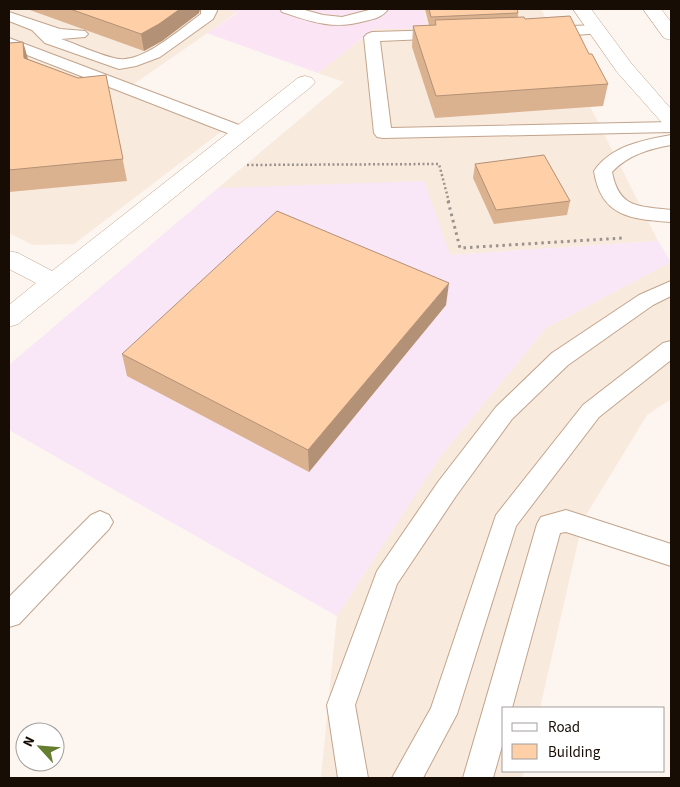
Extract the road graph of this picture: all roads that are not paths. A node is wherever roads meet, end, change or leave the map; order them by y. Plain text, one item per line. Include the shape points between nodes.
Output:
1 (208, 9) edge
2 (287, 9) edge
3 (381, 9) edge
4 (582, 9) edge
5 (652, 9) edge
6 (9, 16) edge
7 (38, 27) junction
8 (670, 30) edge
9 (590, 31) junction
10 (535, 32) edge
11 (80, 34) edge
12 (458, 34) edge
13 (9, 43) edge
14 (305, 82) dead end
15 (671, 121) edge
16 (671, 127) edge
17 (241, 132) junction
18 (671, 140) edge
19 (671, 216) edge
20 (9, 259) edge
21 (54, 282) junction
22 (671, 288) edge
23 (9, 318) edge
24 (671, 349) edge
25 (100, 522) dead end
26 (671, 555) edge
27 (9, 615) edge
28 (353, 778) edge
29 (407, 778) edge
30 (478, 778) edge

1 - 7 lane via 208,16 146,59 130,64 119,64 50,40
2 - 3 lane via 329,23 350,22
4 - 9 street
5 - 8 street
6 - 7 lane
7 - 11 lane via 62,35
9 - 10 lane
9 - 15 street
12 - 16 lane via 372,37 383,134
13 - 17 lane
14 - 17 street
17 - 21 street
18 - 19 lane via 627,152 603,170 606,190 619,206
20 - 21 street
21 - 23 street
22 - 28 lane via 646,300 560,360 504,413 386,579 342,705
24 - 29 lane via 592,410 505,522 443,714
25 - 27 lane
26 - 30 lane via 566,521 550,524

